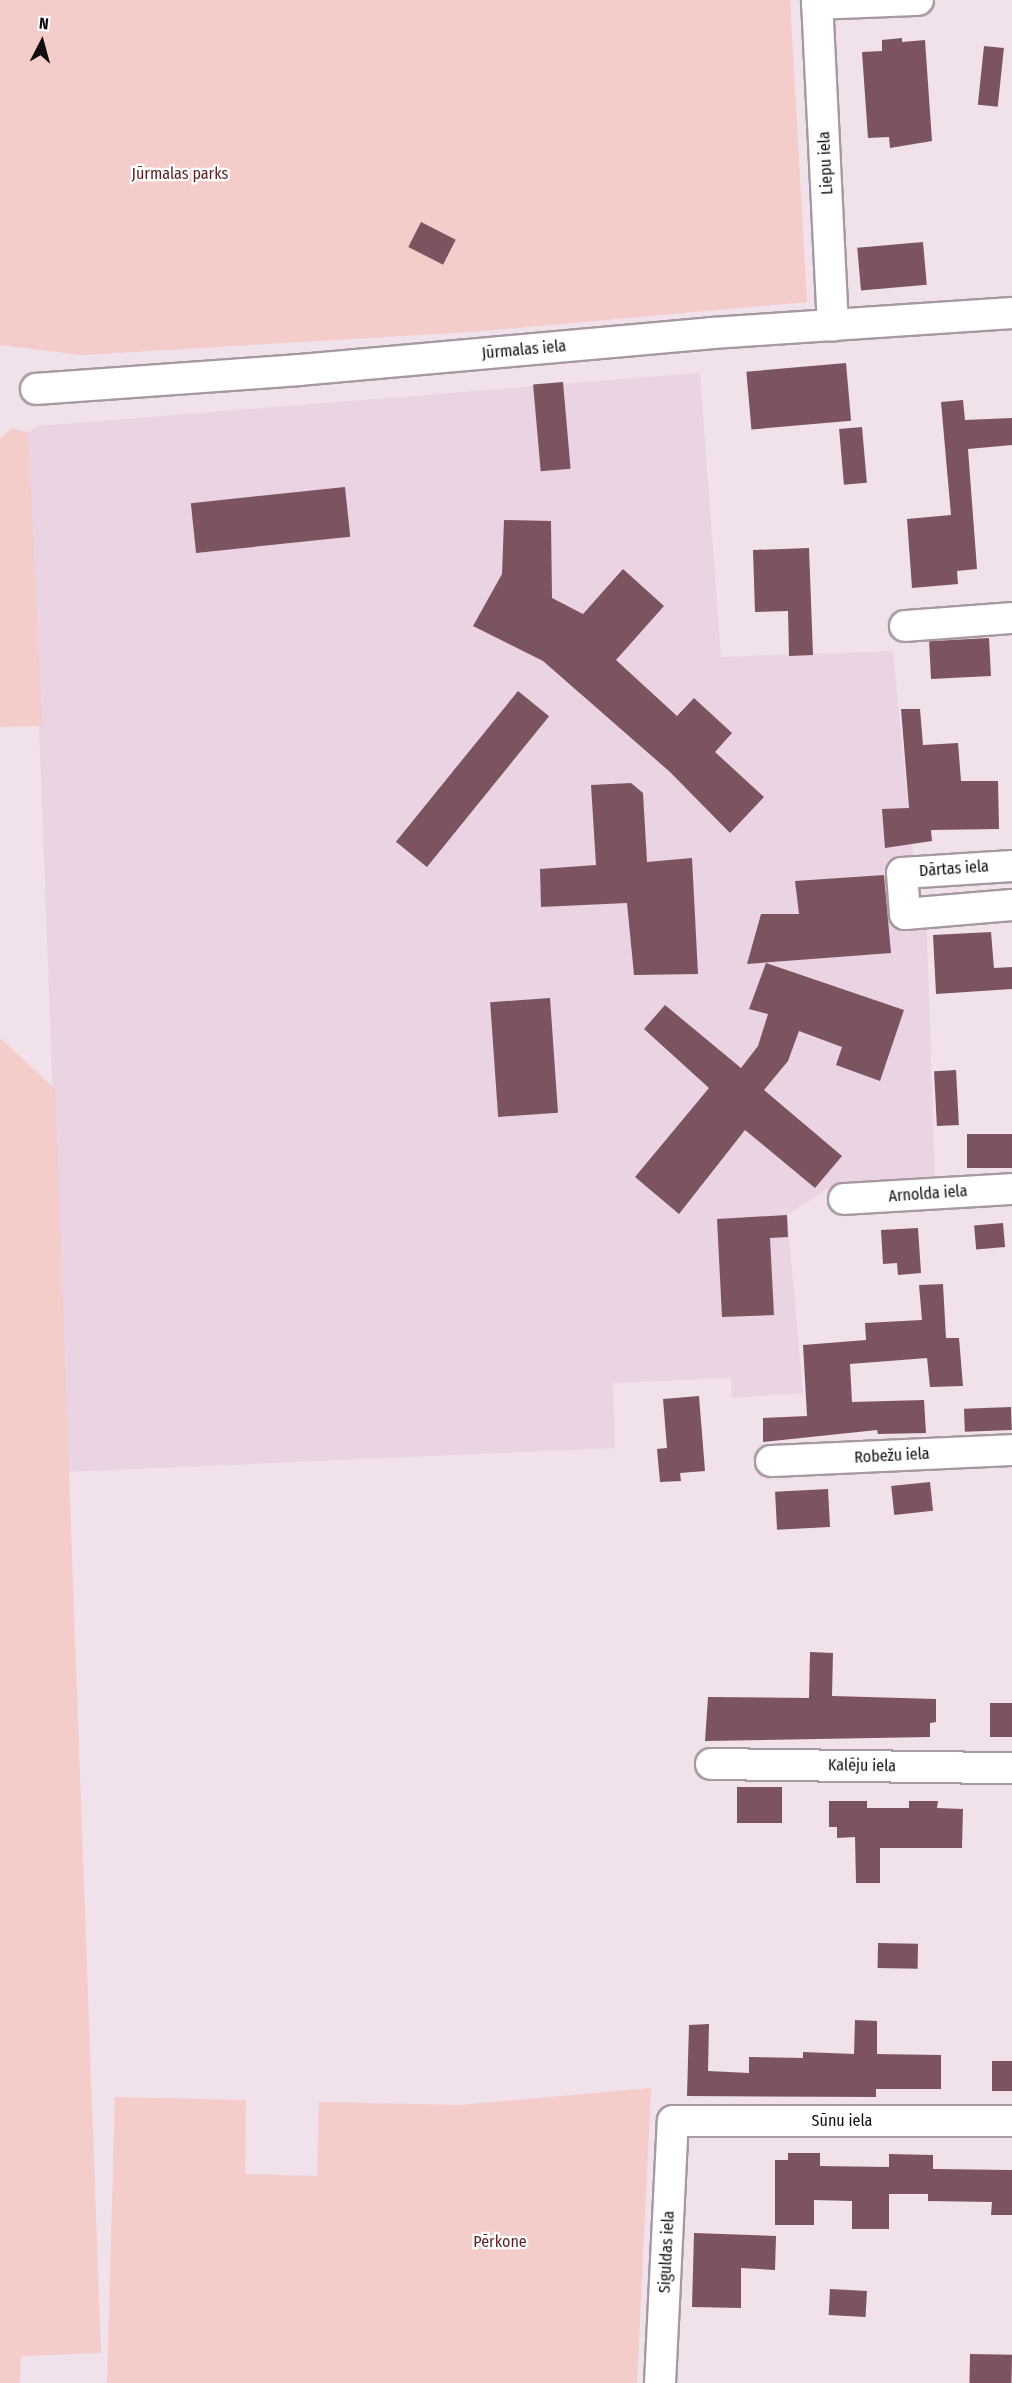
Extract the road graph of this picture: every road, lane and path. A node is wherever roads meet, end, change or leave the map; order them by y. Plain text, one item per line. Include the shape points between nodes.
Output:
1 (918, 0) edge
2 (817, 2) edge
3 (1012, 313) edge
4 (833, 326) junction
5 (36, 389) dead end
6 (1012, 618) edge
7 (905, 626) dead end
8 (1012, 866) edge
9 (1012, 905) edge
10 (1012, 1189) edge
11 (844, 1199) dead end
12 (1012, 1450) edge
13 (771, 1461) dead end
14 (711, 1764) dead end
15 (1012, 1768) edge
16 (673, 2121) joint
17 (1012, 2121) edge
18 (660, 2383) edge

1 - 2 street
2 - 4 street, Liepu iela
3 - 4 street, Jūrmalas iela
4 - 5 street, Jūrmalas iela
6 - 7 street
8 - 9 street, Dārtas iela via 902,873 905,914
10 - 11 street, Arnolda iela
12 - 13 street, Robežu iela
14 - 15 street, Kalēju iela
16 - 17 street, Sūnu iela
16 - 18 street, Siguldas iela

